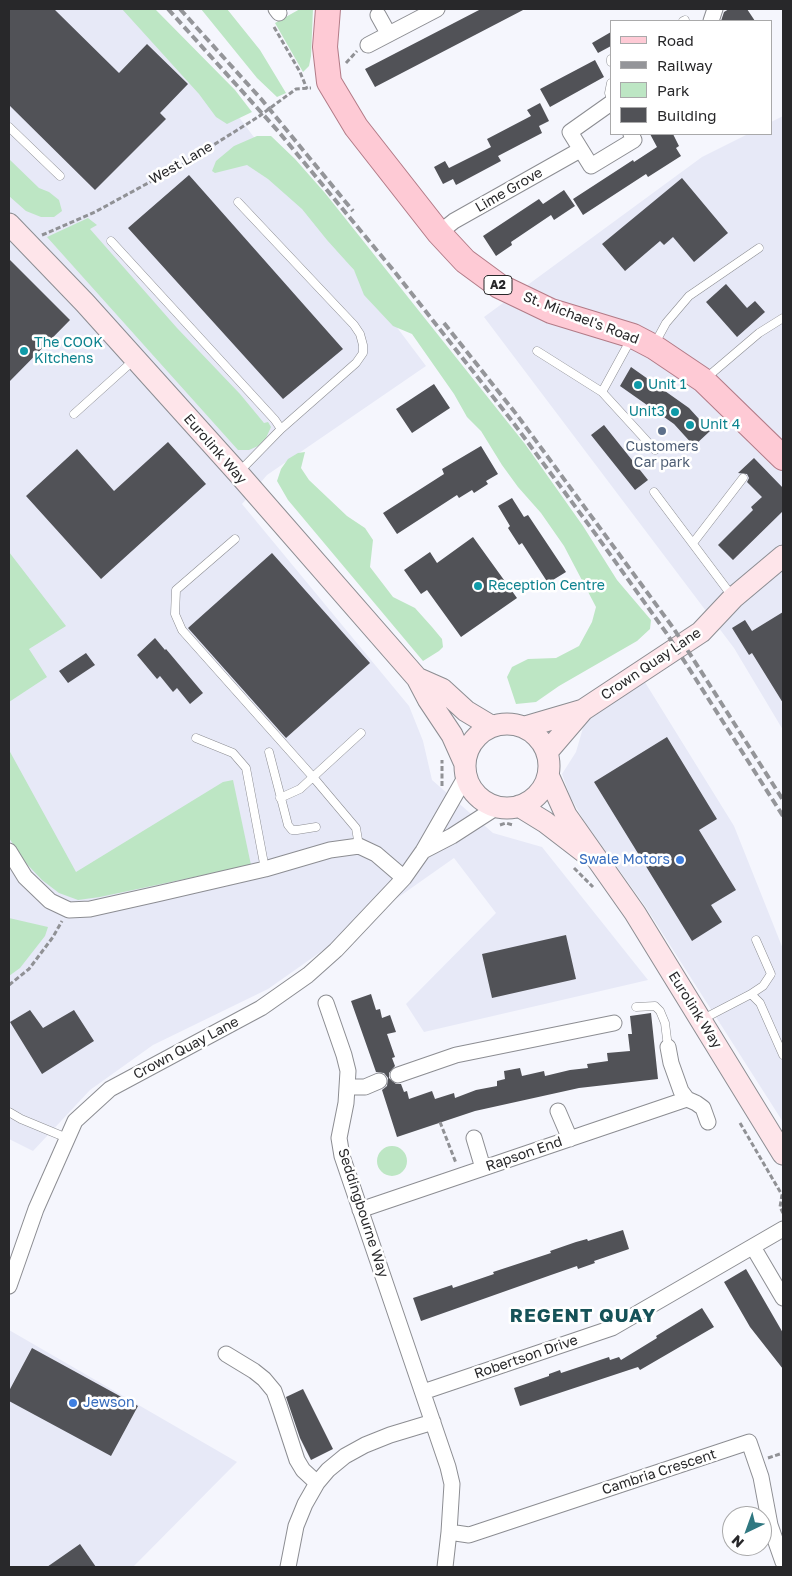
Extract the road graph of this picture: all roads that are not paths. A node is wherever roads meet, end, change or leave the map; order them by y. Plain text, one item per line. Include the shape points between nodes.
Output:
1 (328, 9) edge
2 (436, 9) edge
3 (378, 15) dead end
4 (388, 33) junction
5 (368, 44) road end
6 (610, 103) edge
7 (9, 127) edge
8 (631, 135) edge
9 (580, 150) junction
10 (60, 176) dead end
11 (238, 202) dead end
12 (9, 224) edge
13 (439, 233) junction
14 (111, 241) dead end
15 (759, 248) dead end
16 (783, 318) edge
17 (643, 342) junction
18 (537, 351) dead end
19 (135, 358) junction
20 (703, 380) junction
21 (602, 392) junction
22 (74, 414) dead end
23 (281, 429) junction
24 (655, 450) dead end
25 (783, 458) edge
26 (238, 473) junction
27 (743, 478) dead end
28 (654, 492) dead end
29 (234, 538) dead end
30 (693, 543) junction
31 (783, 556) edge
32 (733, 598) junction
33 (417, 678) junction
34 (583, 710) junction
35 (491, 726) junction
36 (525, 727) junction
37 (362, 733) dead end
38 (196, 738) dead end
39 (269, 752) dead end
40 (547, 752) junction
41 (465, 770) junction
42 (548, 774) junction
43 (313, 777) junction
44 (280, 798) junction
45 (496, 816) junction
46 (520, 816) junction
47 (316, 827) dead end
48 (359, 846) junction
49 (9, 851) edge
50 (423, 851) junction
51 (604, 868) junction
52 (264, 869) junction
53 (404, 878) junction
54 (756, 940) dead end
55 (751, 994) junction
56 (326, 1003) dead end
57 (636, 1007) dead end
58 (701, 1020) junction
59 (614, 1023) dead end
60 (668, 1047) joint
61 (783, 1056) edge
62 (398, 1075) dead end
63 (379, 1081) dead end
64 (348, 1087) junction
65 (687, 1099) junction
66 (558, 1111) dead end
67 (9, 1112) edge
68 (708, 1122) dead end
69 (67, 1138) junction
70 (474, 1138) dead end
71 (570, 1139) junction
72 (783, 1154) edge
73 (483, 1168) junction
74 (360, 1210) junction
75 (783, 1229) edge
76 (753, 1247) junction
77 (9, 1286) edge
78 (783, 1298) edge
79 (226, 1354) dead end
80 (423, 1392) junction
81 (433, 1422) junction
82 (317, 1483) junction
83 (449, 1532) junction
84 (783, 1562) edge
85 (288, 1567) edge
86 (445, 1567) edge

1 - 13 main road, St. Michael's Road / A2 via 325,47 329,82 356,127
2 - 4 street
3 - 4 street
4 - 5 street
6 - 9 street via 570,132
7 - 10 lane
8 - 9 street via 634,140 591,166
9 - 13 street, Lime Grove via 454,221
11 - 23 lane via 354,325 363,345 363,353 356,363
12 - 19 main road, Eurolink Way
13 - 17 main road, St. Michael's Road / A2 via 465,260 499,286 551,311
14 - 23 lane
15 - 17 lane via 689,296 666,323
16 - 20 lane via 759,333
17 - 20 main road, St. Michael's Road / A2
17 - 21 lane
18 - 21 lane
19 - 22 lane
19 - 26 main road, Eurolink Way
20 - 25 main road, St. Michael's Road / A2
21 - 24 lane
23 - 26 lane
26 - 33 main road, Eurolink Way
27 - 30 lane
28 - 30 lane
29 - 43 lane via 176,590 175,614 182,630
30 - 32 lane
31 - 32 main road, Crown Quay Lane
32 - 34 main road, Crown Quay Lane via 701,632
33 - 35 main road, Eurolink Way via 442,689 466,711
33 - 41 main road, Eurolink Way via 452,735
34 - 36 main road, Crown Quay Lane
34 - 40 main road, Crown Quay Lane
35 - 36 main road
35 - 41 main road via 472,742
36 - 40 main road via 542,742
37 - 43 lane
38 - 52 lane via 233,753 246,768
39 - 44 lane
40 - 42 main road
41 - 45 main road via 470,787
41 - 50 street, Crown Quay Lane
42 - 46 main road via 544,785
42 - 51 main road, Eurolink Way via 566,815
43 - 44 lane via 300,789
43 - 48 lane via 356,828
44 - 47 lane via 292,830
45 - 46 main road via 508,808
45 - 50 street, Crown Quay Lane
46 - 51 main road, Eurolink Way via 545,822
48 - 52 street via 330,850
48 - 53 street via 376,854
49 - 52 street via 25,877 50,902 69,910 100,907
50 - 53 street, Crown Quay Lane
51 - 58 main road, Eurolink Way via 636,913
53 - 69 street, Crown Quay Lane via 308,975 261,1008 110,1090 75,1120
54 - 55 lane via 771,974 763,986
55 - 58 lane
55 - 61 lane via 760,1002
56 - 64 street, Seddingbourne Way via 344,1055
57 - 60 lane via 655,1006 660,1011
58 - 72 main road, Eurolink Way
59 - 62 street via 456,1056
60 - 65 street via 670,1063
63 - 64 street via 365,1087
64 - 74 street, Seddingbourne Way via 339,1138
65 - 68 street via 703,1108
65 - 71 street, Rapson End
66 - 71 street
67 - 69 lane
69 - 77 street, Crown Quay Lane via 36,1209
70 - 73 street
71 - 73 street, Rapson End
73 - 74 street, Rapson End
74 - 80 street, Seddingbourne Way
75 - 76 street, Robertson Drive
76 - 78 street
76 - 80 street, Robertson Drive via 612,1328
79 - 82 street via 254,1371 274,1391 297,1460
80 - 81 street
81 - 82 street via 365,1445 345,1456
81 - 83 street via 452,1484
82 - 85 street via 296,1526
83 - 84 street, Cambria Crescent via 469,1535 749,1442
83 - 86 street

